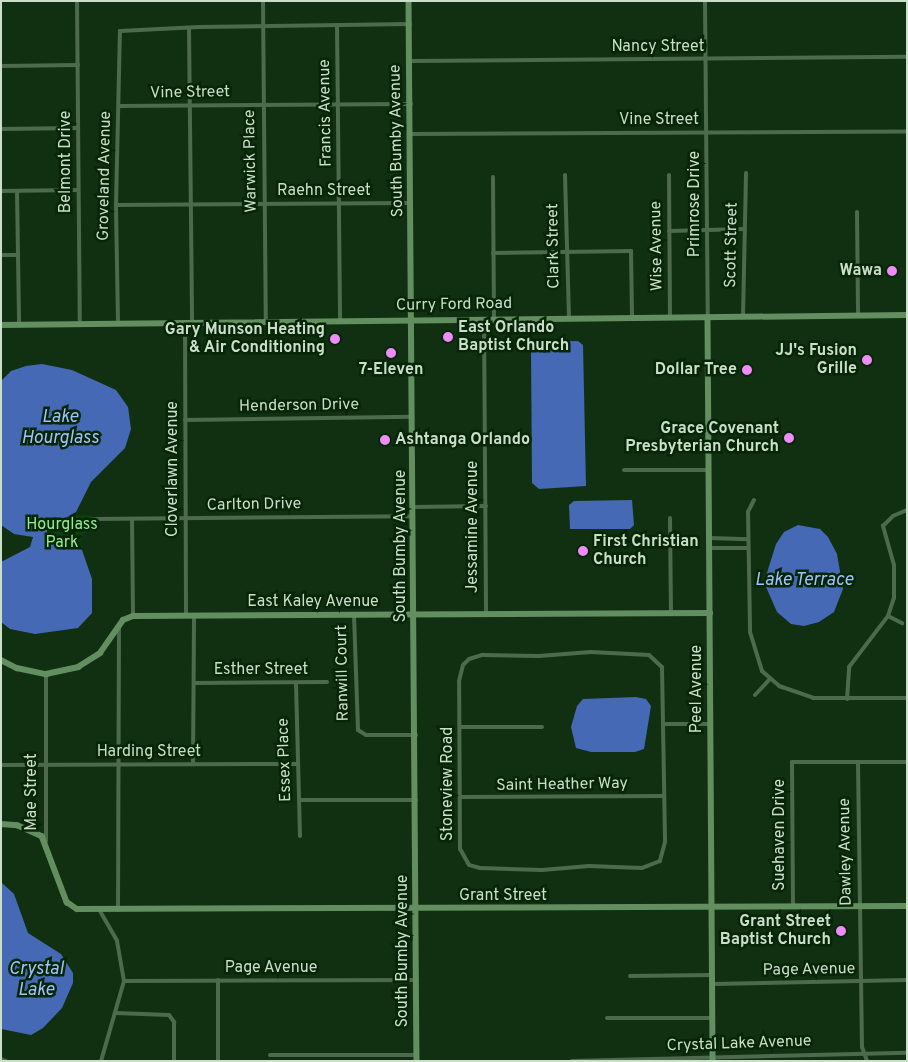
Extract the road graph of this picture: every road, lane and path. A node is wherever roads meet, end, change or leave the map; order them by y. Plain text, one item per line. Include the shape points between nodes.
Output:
1 (77, 1) edge
2 (263, 1) edge
3 (409, 1) edge
4 (705, 1) edge
5 (410, 24) junction
6 (337, 25) junction
7 (263, 26) junction
8 (189, 28) junction
9 (907, 57) edge
10 (706, 59) junction
11 (410, 61) junction
12 (78, 65) junction
13 (1, 66) edge
14 (263, 104) junction
15 (338, 104) junction
16 (411, 104) junction
17 (189, 105) junction
18 (119, 106) junction
19 (1, 128) edge
20 (78, 128) junction
21 (907, 131) edge
22 (707, 132) junction
23 (411, 134) junction
24 (746, 174) dead end
25 (565, 175) dead end
26 (668, 175) dead end
27 (493, 178) dead end
28 (78, 190) junction
29 (1, 191) edge
30 (16, 191) junction
31 (412, 203) junction
32 (264, 204) junction
33 (339, 204) junction
34 (190, 205) junction
35 (116, 206) junction
36 (858, 212) dead end
37 (745, 229) junction
38 (708, 230) junction
39 (669, 231) junction
40 (567, 252) junction
41 (493, 253) junction
42 (1, 255) edge
43 (17, 255) junction
44 (907, 315) edge
45 (743, 316) junction
46 (858, 316) junction
47 (632, 317) junction
48 (670, 317) junction
49 (708, 317) junction
50 (569, 318) junction
51 (484, 319) junction
52 (494, 319) junction
53 (340, 320) junction
54 (414, 320) junction
55 (266, 321) junction
56 (118, 322) junction
57 (185, 322) junction
58 (192, 322) junction
59 (80, 323) junction
60 (19, 324) junction
61 (1, 325) edge
62 (414, 418) junction
63 (184, 420) junction
64 (624, 470) dead end
65 (708, 470) junction
66 (754, 500) dead end
67 (486, 506) junction
68 (414, 507) junction
69 (907, 510) edge
70 (414, 516) junction
71 (670, 518) dead end
72 (93, 519) dead end
73 (132, 519) junction
74 (185, 519) junction
75 (710, 538) junction
76 (748, 539) junction
77 (710, 548) junction
78 (748, 548) junction
79 (671, 613) junction
80 (710, 613) junction
81 (486, 614) junction
82 (415, 615) junction
83 (133, 616) junction
84 (186, 616) junction
85 (194, 616) junction
86 (354, 616) junction
87 (888, 616) junction
88 (902, 623) dead end
89 (119, 625) junction
90 (1, 660) edge
91 (46, 674) junction
92 (770, 679) junction
93 (296, 682) junction
94 (327, 682) dead end
95 (194, 683) junction
96 (755, 695) dead end
97 (907, 698) edge
98 (846, 699) junction
99 (664, 724) junction
100 (710, 724) junction
101 (460, 727) junction
102 (542, 727) dead end
103 (416, 735) junction
104 (858, 762) junction
105 (907, 762) edge
106 (46, 764) junction
107 (118, 764) junction
108 (193, 764) junction
109 (297, 764) junction
110 (1, 765) edge
111 (664, 796) junction
112 (460, 798) junction
113 (300, 800) junction
114 (416, 800) junction
115 (1, 824) edge
116 (300, 836) dead end
117 (46, 842) junction
118 (859, 906) junction
119 (907, 906) edge
120 (793, 907) junction
121 (712, 908) junction
122 (416, 910) junction
123 (100, 911) junction
124 (118, 911) junction
125 (712, 975) junction
126 (630, 976) dead end
127 (218, 980) junction
128 (417, 980) junction
129 (907, 980) edge
130 (124, 981) junction
131 (861, 981) junction
132 (712, 984) junction
133 (116, 1013) junction
134 (607, 1018) dead end
135 (712, 1018) junction
136 (865, 1053) junction
137 (907, 1053) edge
138 (270, 1055) dead end
139 (288, 1055) junction
140 (417, 1058) edge
141 (713, 1058) edge
142 (1, 1059) edge
143 (6, 1061) edge
144 (101, 1061) edge
145 (174, 1061) edge
146 (218, 1061) edge
147 (288, 1061) edge
148 (572, 1061) edge
149 (867, 1061) edge

1 - 12 street, Belmont Drive
2 - 7 street, Warwick Place
3 - 5 street, South Bumby Avenue
4 - 10 street, Primrose Drive
5 - 6 street
5 - 11 street, South Bumby Avenue
6 - 7 street
6 - 15 street, Francis Avenue
7 - 8 street
7 - 14 street, Warwick Place
8 - 17 street
8 - 18 street, Groveland Avenue via 120,31
9 - 10 street, Nancy Street
10 - 11 street, Nancy Street
10 - 22 street, Primrose Drive
11 - 16 street, South Bumby Avenue
12 - 13 street
12 - 20 street, Belmont Drive
14 - 15 street, Vine Street
14 - 17 street, Vine Street
14 - 32 street, Warwick Place
15 - 16 street, Vine Street
15 - 33 street, Francis Avenue
16 - 23 street, South Bumby Avenue
17 - 18 street, Vine Street
17 - 34 street
18 - 35 street, Groveland Avenue
19 - 20 street
20 - 28 street, Belmont Drive
21 - 22 street, Vine Street
22 - 23 street, Vine Street
22 - 38 street, Primrose Drive
23 - 31 street, South Bumby Avenue
24 - 37 street, Scott Street
25 - 40 street, Clark Street
26 - 39 street, Wise Avenue
27 - 41 street
28 - 30 street
28 - 59 street, Belmont Drive
29 - 30 street
30 - 43 street
31 - 33 street, Raehn Street
31 - 54 street, South Bumby Avenue
32 - 33 street, Raehn Street
32 - 34 street, Raehn Street
32 - 55 street, Warwick Place
33 - 53 street, Francis Avenue
34 - 35 street, Raehn Street
34 - 58 street
35 - 56 street, Groveland Avenue
36 - 46 street
37 - 38 street
37 - 45 street, Scott Street
38 - 39 street
38 - 49 street, Primrose Drive
39 - 48 street, Wise Avenue
40 - 41 street
40 - 47 street via 631,251
40 - 50 street, Clark Street
41 - 52 street
42 - 43 street
43 - 60 street
44 - 46 street, Curry Ford Road
45 - 46 street, Curry Ford Road
45 - 49 street, Curry Ford Road
47 - 48 street, Curry Ford Road
47 - 50 street, Curry Ford Road
48 - 49 street, Curry Ford Road
49 - 65 street, Peel Avenue
50 - 52 street, Curry Ford Road
51 - 52 street, Curry Ford Road
51 - 54 street, Curry Ford Road
51 - 67 street, Jessamine Avenue
53 - 54 street, Curry Ford Road
53 - 55 street, Curry Ford Road
54 - 62 street, South Bumby Avenue
55 - 58 street, Curry Ford Road
56 - 57 street, Curry Ford Road
56 - 59 street, Curry Ford Road
57 - 58 street, Curry Ford Road
57 - 63 street, Cloverlawn Avenue
59 - 60 street, Curry Ford Road
60 - 61 street, Curry Ford Road
62 - 63 street, Henderson Drive
62 - 68 street, South Bumby Avenue
63 - 74 street, Cloverlawn Avenue
64 - 65 street
65 - 75 street, Peel Avenue
66 - 76 street via 748,512
67 - 68 street
67 - 81 street, Jessamine Avenue
68 - 70 street, South Bumby Avenue
69 - 87 street via 893,516 883,526 896,581
70 - 74 street, Carlton Drive
70 - 82 street, South Bumby Avenue
71 - 79 street
72 - 73 street, Carlton Drive
73 - 74 street, Carlton Drive
73 - 83 street
74 - 84 street, Cloverlawn Avenue
75 - 76 street
75 - 77 street, Peel Avenue
76 - 78 street
77 - 78 street
77 - 80 street, Peel Avenue
78 - 92 street via 750,632 757,660
79 - 80 street, East Kaley Avenue
79 - 81 street, East Kaley Avenue
80 - 100 street, Peel Avenue
81 - 82 street, East Kaley Avenue
82 - 86 street, East Kaley Avenue
82 - 103 street, South Bumby Avenue
83 - 84 street, East Kaley Avenue
83 - 89 street
84 - 85 street, East Kaley Avenue
85 - 86 street, East Kaley Avenue
85 - 95 street
86 - 103 street, Ranwill Court via 358,730 366,735
87 - 88 street
87 - 98 street via 849,667
89 - 91 street via 110,642 90,661
89 - 107 street
90 - 91 street via 17,668
91 - 106 street, Mae Street
92 - 96 street
92 - 98 street via 801,696
93 - 94 street, Esther Street
93 - 95 street, Esther Street
93 - 109 street, Essex Place
95 - 108 street
97 - 98 street
99 - 100 street
99 - 101 street, Stoneview Road via 664,673 659,662 642,654 591,652 539,656 482,655 469,659 459,675
99 - 111 street, Stoneview Road
100 - 121 street, Peel Avenue
101 - 102 street
101 - 112 street, Stoneview Road
103 - 114 street, South Bumby Avenue
104 - 105 street
104 - 118 street, Dawley Avenue
104 - 120 street, Suehaven Drive via 792,762
106 - 107 street, Harding Street
106 - 110 street, Harding Street
106 - 117 street, Mae Street
107 - 108 street, Harding Street
107 - 124 street
108 - 109 street, Harding Street
109 - 113 street, Essex Place
111 - 112 street, Saint Heather Way
111 - 112 street, Stoneview Road via 664,849 655,865 542,870 468,865 460,849
113 - 114 street
113 - 116 street, Essex Place
114 - 122 street, South Bumby Avenue
115 - 117 street via 29,828
117 - 123 street, Mae Street via 67,902 77,909
118 - 119 street, Grant Street
118 - 120 street, Grant Street
118 - 131 street, Dawley Avenue
120 - 121 street, Grant Street
121 - 122 street, Grant Street
121 - 125 street, Peel Avenue
122 - 124 street, Grant Street
122 - 128 street, South Bumby Avenue
123 - 124 street, Grant Street
123 - 130 street via 117,941
125 - 126 street
125 - 132 street, Peel Avenue
127 - 128 street, Page Avenue
127 - 130 street, Page Avenue
127 - 146 street
128 - 140 street, South Bumby Avenue
129 - 131 street, Page Avenue
130 - 133 street
131 - 132 street, Page Avenue
131 - 136 street, Dawley Avenue
132 - 135 street, Peel Avenue
133 - 144 street
133 - 145 street via 164,1013 174,1022
134 - 135 street
135 - 141 street, Peel Avenue
136 - 137 street, Crystal Lake Avenue
136 - 141 street, Crystal Lake Avenue
136 - 149 street, Dawley Avenue
138 - 139 street
139 - 140 street
139 - 147 street
141 - 148 street, Crystal Lake Avenue
142 - 143 street

